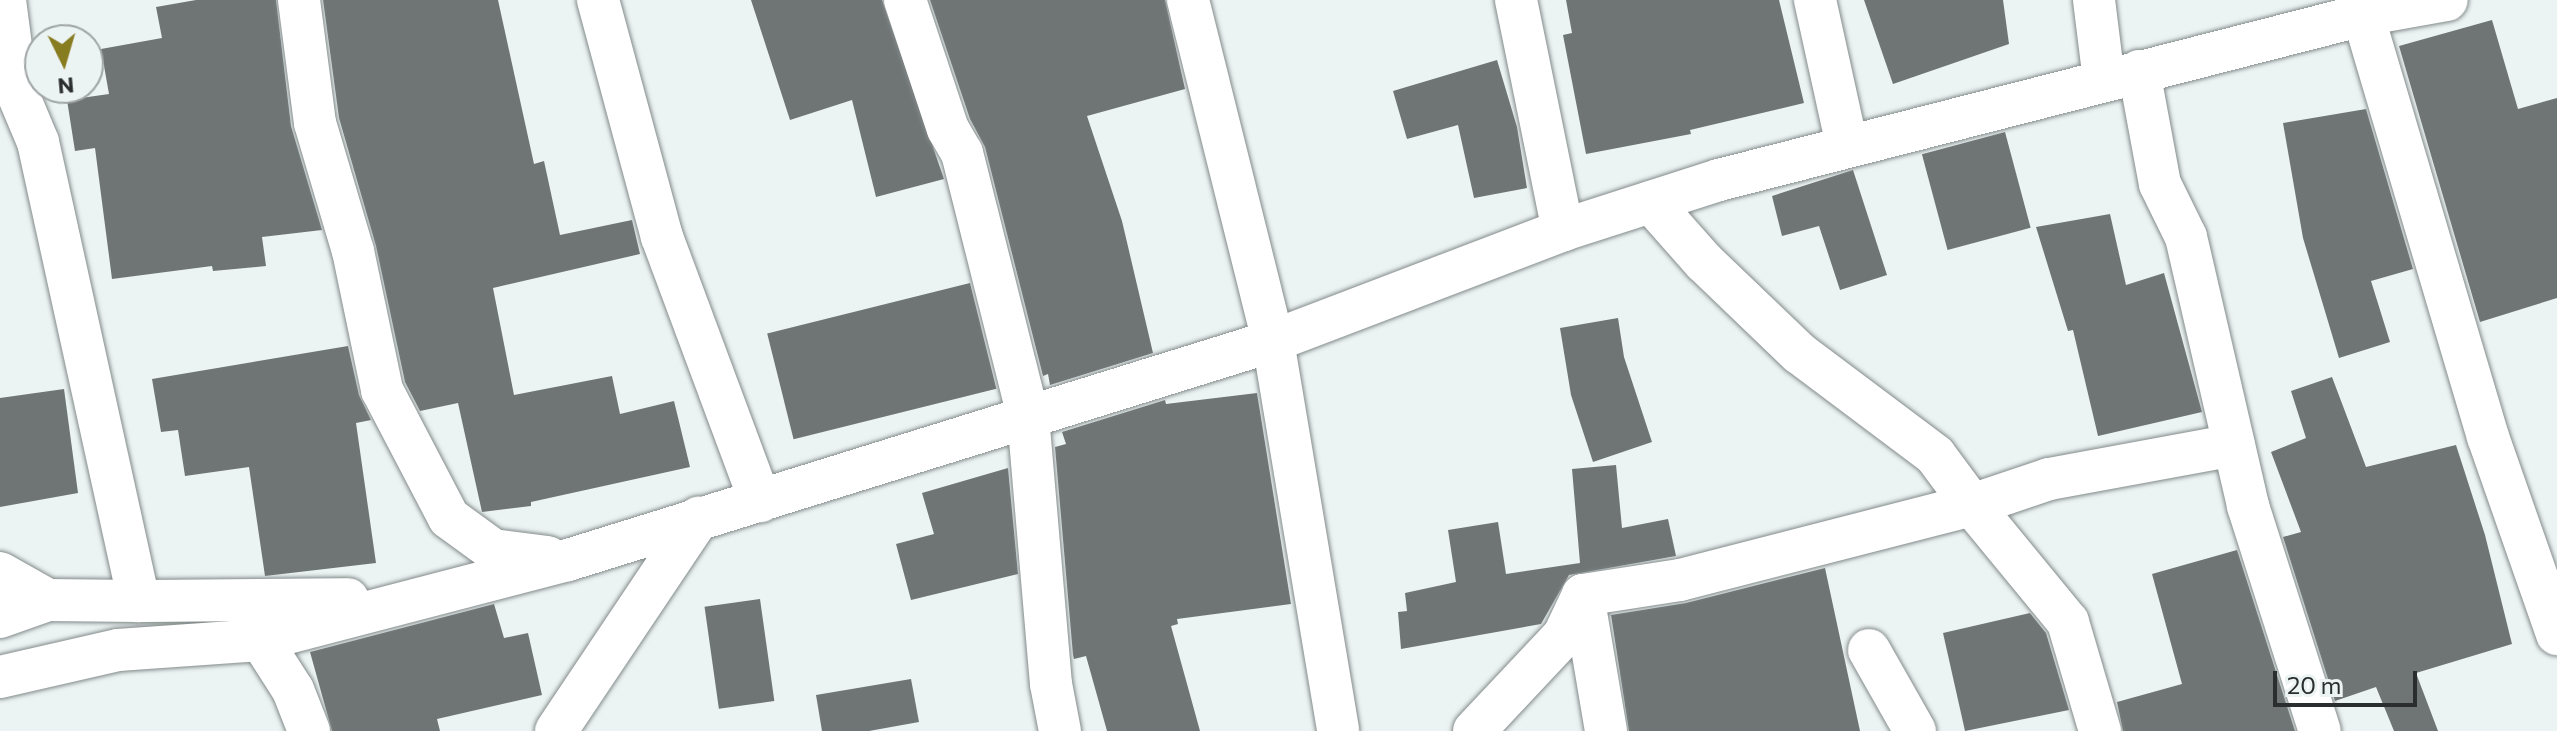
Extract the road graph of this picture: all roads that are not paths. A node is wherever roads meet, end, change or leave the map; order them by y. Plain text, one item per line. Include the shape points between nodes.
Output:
1 (5, 0) edge
2 (299, 0) edge
3 (598, 0) edge
4 (905, 0) edge
5 (1188, 0) edge
6 (1516, 0) edge
7 (1815, 0) edge
8 (2094, 0) edge
9 (2443, 0) edge
10 (2363, 15) junction
11 (2122, 75) junction
12 (1847, 145) junction
13 (1651, 202) junction
14 (1563, 230) junction
15 (1273, 341) junction
16 (1028, 416) junction
17 (2234, 445) junction
18 (760, 501) junction
19 (1972, 505) junction
20 (699, 517) junction
21 (568, 560) junction
22 (0, 573) edge
23 (440, 594) junction
24 (1583, 595) junction
25 (48, 600) junction
26 (139, 601) junction
27 (0, 617) edge
28 (2557, 634) edge
29 (261, 640) junction
30 (1869, 650) dead end
31 (0, 677) edge
32 (2090, 727) edge
33 (309, 731) edge
34 (556, 731) edge
35 (1060, 731) edge
36 (1338, 731) edge
37 (1474, 731) edge
38 (1606, 731) edge
39 (1915, 731) edge
40 (2320, 731) edge

1 - 26 street via 17,92 38,142
2 - 21 street via 315,123 353,251 382,390 413,458 449,518 493,550
3 - 18 street via 662,237
4 - 16 street via 948,129 962,153
5 - 15 street
6 - 14 street
7 - 12 street
8 - 11 street
9 - 10 street
10 - 11 street
10 - 28 street via 2488,437
11 - 12 street
11 - 17 street via 2160,184 2186,237
12 - 13 street
13 - 14 street
13 - 19 street via 1704,262 1799,353 1935,455
14 - 15 street
15 - 16 street
15 - 36 street
16 - 18 street
16 - 35 street via 1051,684
17 - 19 street via 2049,479
17 - 40 street via 2248,506
18 - 20 street
19 - 24 street via 1680,580
19 - 32 street via 2068,622
20 - 21 street
20 - 34 street
21 - 23 street
22 - 25 street
23 - 26 street via 268,603
23 - 29 street
24 - 37 street via 1564,635
24 - 38 street
25 - 26 street
25 - 27 street
29 - 31 street via 118,650
29 - 33 street via 293,690
30 - 39 street

